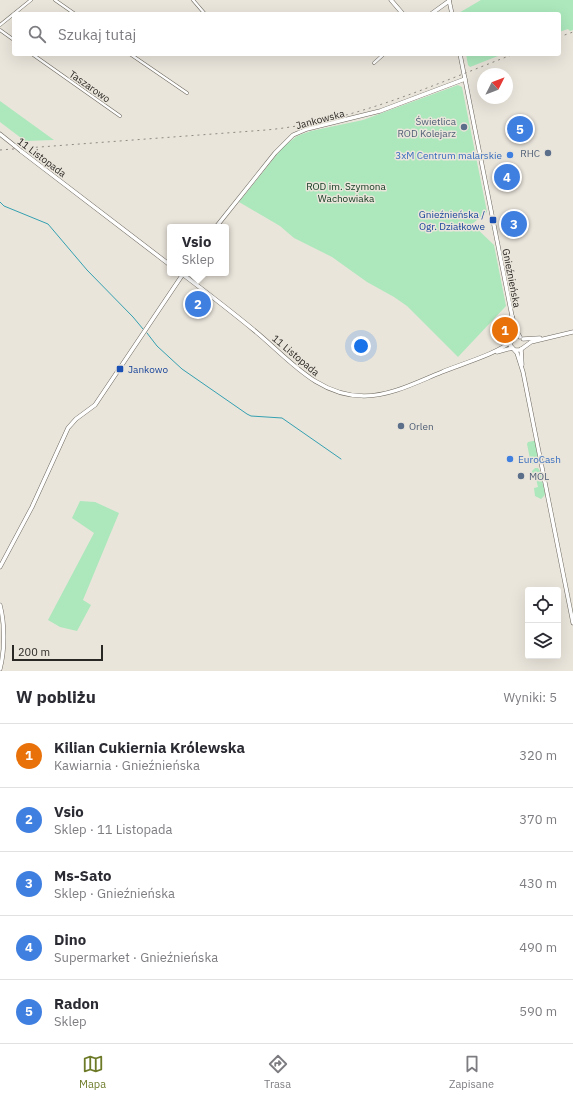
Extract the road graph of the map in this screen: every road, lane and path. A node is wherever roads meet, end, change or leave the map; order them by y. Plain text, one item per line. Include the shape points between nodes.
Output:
1 (31, 0) edge
2 (56, 0) edge
3 (193, 0) edge
4 (391, 0) edge
5 (449, 0) edge
6 (16, 12) edge
7 (72, 12) edge
8 (203, 12) edge
9 (400, 12) edge
10 (434, 12) edge
11 (452, 12) edge
12 (12, 15) edge
13 (0, 25) edge
14 (0, 30) edge
15 (12, 39) edge
16 (35, 56) edge
17 (133, 56) edge
18 (382, 56) edge
19 (460, 56) edge
20 (374, 62) dead end
21 (465, 79) junction
22 (187, 93) dead end
23 (120, 116) dead end
24 (0, 134) edge
25 (218, 224) edge
26 (167, 263) edge
27 (180, 276) edge
28 (186, 276) edge
29 (512, 316) junction
30 (573, 332) edge
31 (551, 336) junction
32 (521, 338) junction
33 (512, 340) junction
34 (523, 348) junction
35 (513, 349) junction
36 (487, 355) junction
37 (523, 372) junction
38 (0, 567) edge
39 (0, 605) edge
40 (573, 623) edge
41 (0, 669) edge

1 - 6 street
2 - 7 street
3 - 8 street
4 - 9 main road
5 - 10 main road
5 - 11 main road
12 - 13 street
14 - 15 street
16 - 23 street, Taszarowo
17 - 22 street
18 - 20 street
19 - 21 main road, Gnieźnieńska
21 - 25 main road, Jankowska via 380,111 307,129 293,135 273,155
21 - 29 main road, Gnieźnieńska
24 - 26 main road, 11 Listopada, bridge
27 - 38 main road via 95,405 76,418 68,428 32,507
28 - 36 main road, 11 Listopada via 252,328 310,379 342,394 386,394
29 - 32 main road, Gnieźnieńska
29 - 33 main road, Gnieźnieńska
30 - 31 main road
31 - 32 main road
31 - 34 main road via 531,342
32 - 33 main road
32 - 34 main road, Gnieźnieńska via 524,342
33 - 35 main road, Gnieźnieńska
33 - 36 main road, 11 Listopada
34 - 35 main road, 11 Listopada
34 - 37 main road
35 - 36 main road, 11 Listopada
35 - 37 main road
37 - 40 main road
39 - 41 main road via 3,641

